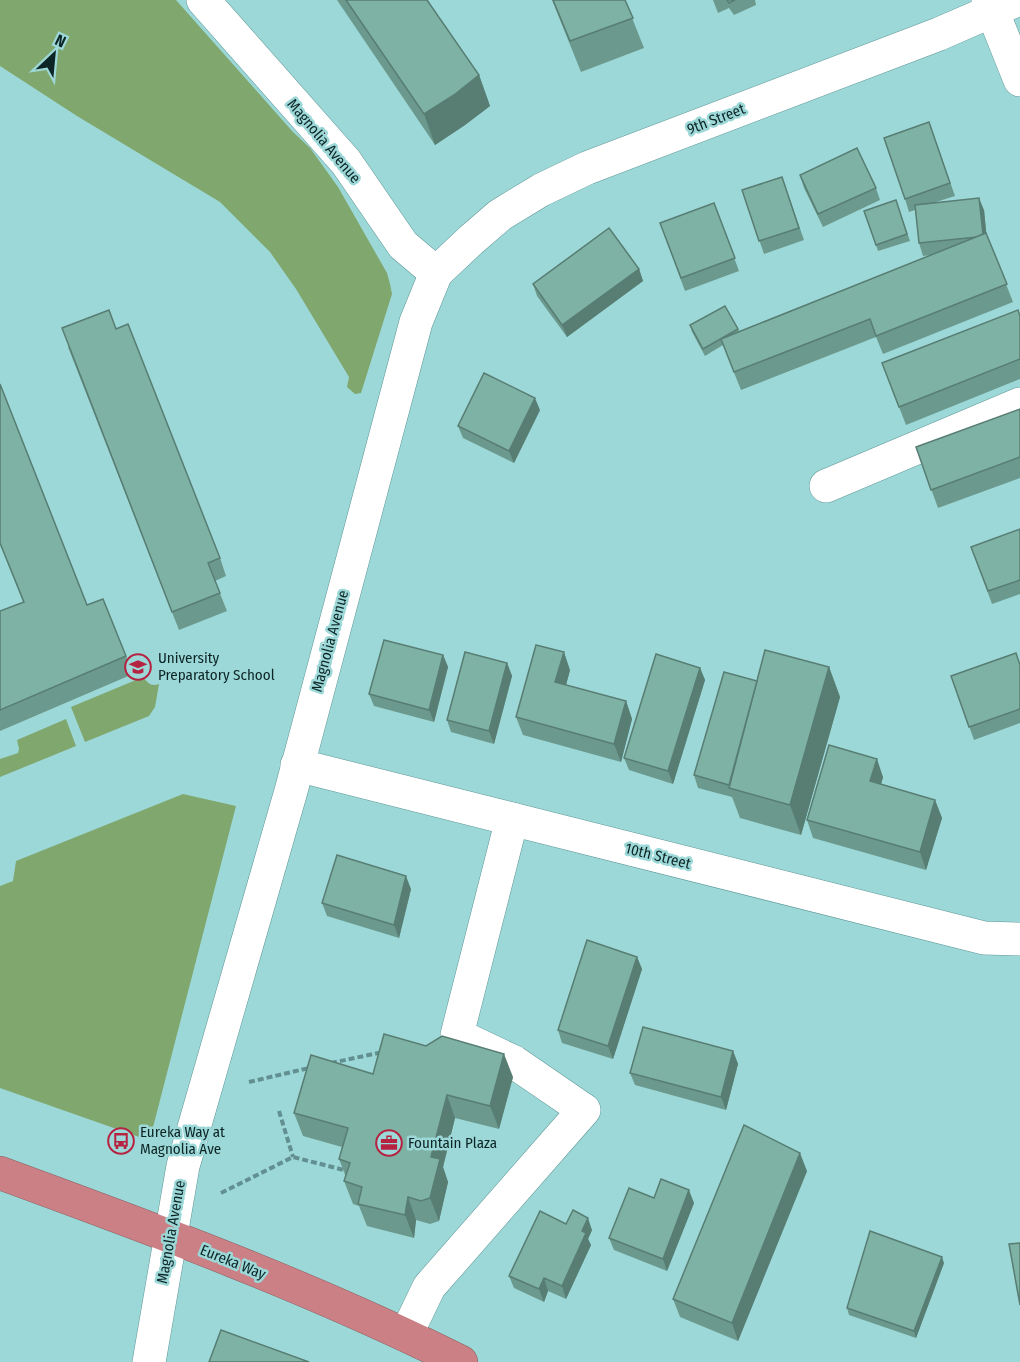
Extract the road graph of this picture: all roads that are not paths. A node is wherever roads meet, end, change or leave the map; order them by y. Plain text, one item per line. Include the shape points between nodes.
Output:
1 (203, 0) edge
2 (999, 3) edge
3 (1020, 80) edge
4 (436, 273) junction
5 (1020, 404) edge
6 (826, 486) dead end
7 (297, 765) junction
8 (512, 819) junction
9 (1020, 939) edge
10 (0, 1173) edge
11 (170, 1237) junction
12 (406, 1335) junction
13 (149, 1362) edge
14 (461, 1362) edge

1 - 4 street, Magnolia Avenue via 346,162 403,245
2 - 3 street
2 - 4 street, 9th Street via 939,34 601,163 541,190 500,215
4 - 7 street, Magnolia Avenue via 416,322
5 - 6 street
7 - 8 street, 10th Street
7 - 11 street, Magnolia Avenue via 183,1166
8 - 9 street, 10th Street via 984,938
8 - 12 street via 457,1035 514,1062 584,1110 429,1287
10 - 11 highway, Eureka Way
11 - 12 highway, Eureka Way
11 - 13 street, Magnolia Avenue
12 - 14 highway, Eureka Way

